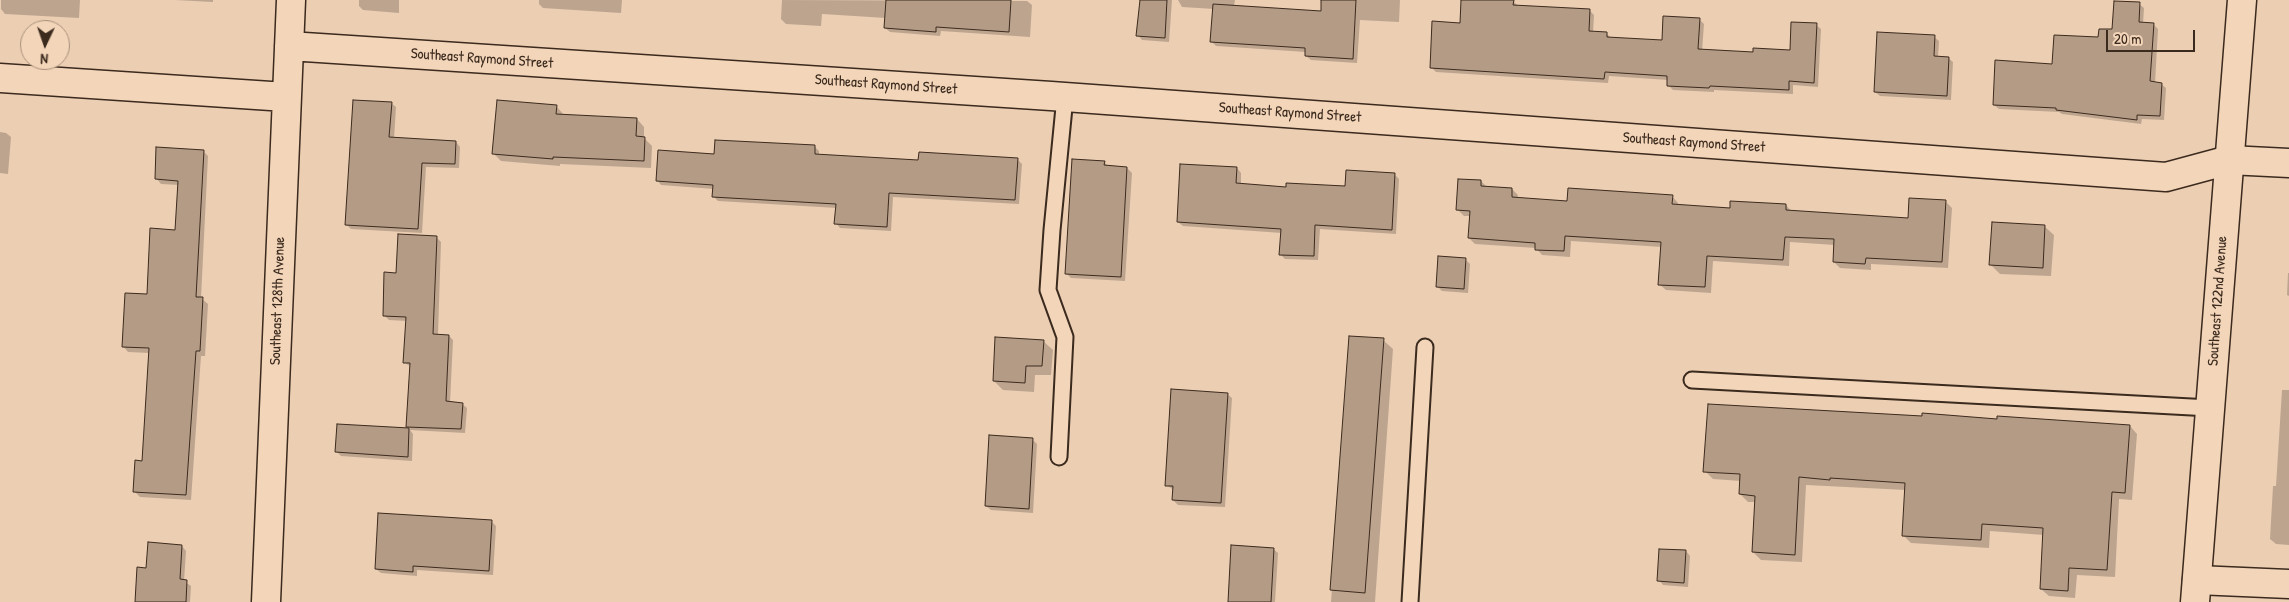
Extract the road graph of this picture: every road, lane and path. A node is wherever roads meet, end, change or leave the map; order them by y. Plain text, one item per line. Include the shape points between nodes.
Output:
1 (291, 0) edge
2 (2242, 0) edge
3 (289, 46) junction
4 (0, 78) edge
5 (286, 97) junction
6 (1065, 97) junction
7 (2229, 160) junction
8 (2289, 163) edge
9 (1425, 346) dead end
10 (1692, 380) dead end
11 (2210, 408) junction
12 (1059, 457) dead end
13 (2289, 584) edge
14 (2196, 591) edge
15 (266, 602) edge
16 (1410, 602) edge

1 - 3 street, Southeast 128th Avenue
2 - 7 street, Southeast 122nd Avenue
3 - 5 street, Southeast 128th Avenue
3 - 6 street, Southeast Raymond Street
4 - 5 street
5 - 15 street, Southeast 128th Avenue
6 - 7 street, Southeast Raymond Street via 2166,177
6 - 12 lane via 1048,290 1065,337
7 - 8 street, Southeast Raymond Street
7 - 11 street, Southeast 122nd Avenue
9 - 16 lane
10 - 11 lane
11 - 14 street, Southeast 122nd Avenue
13 - 14 street

